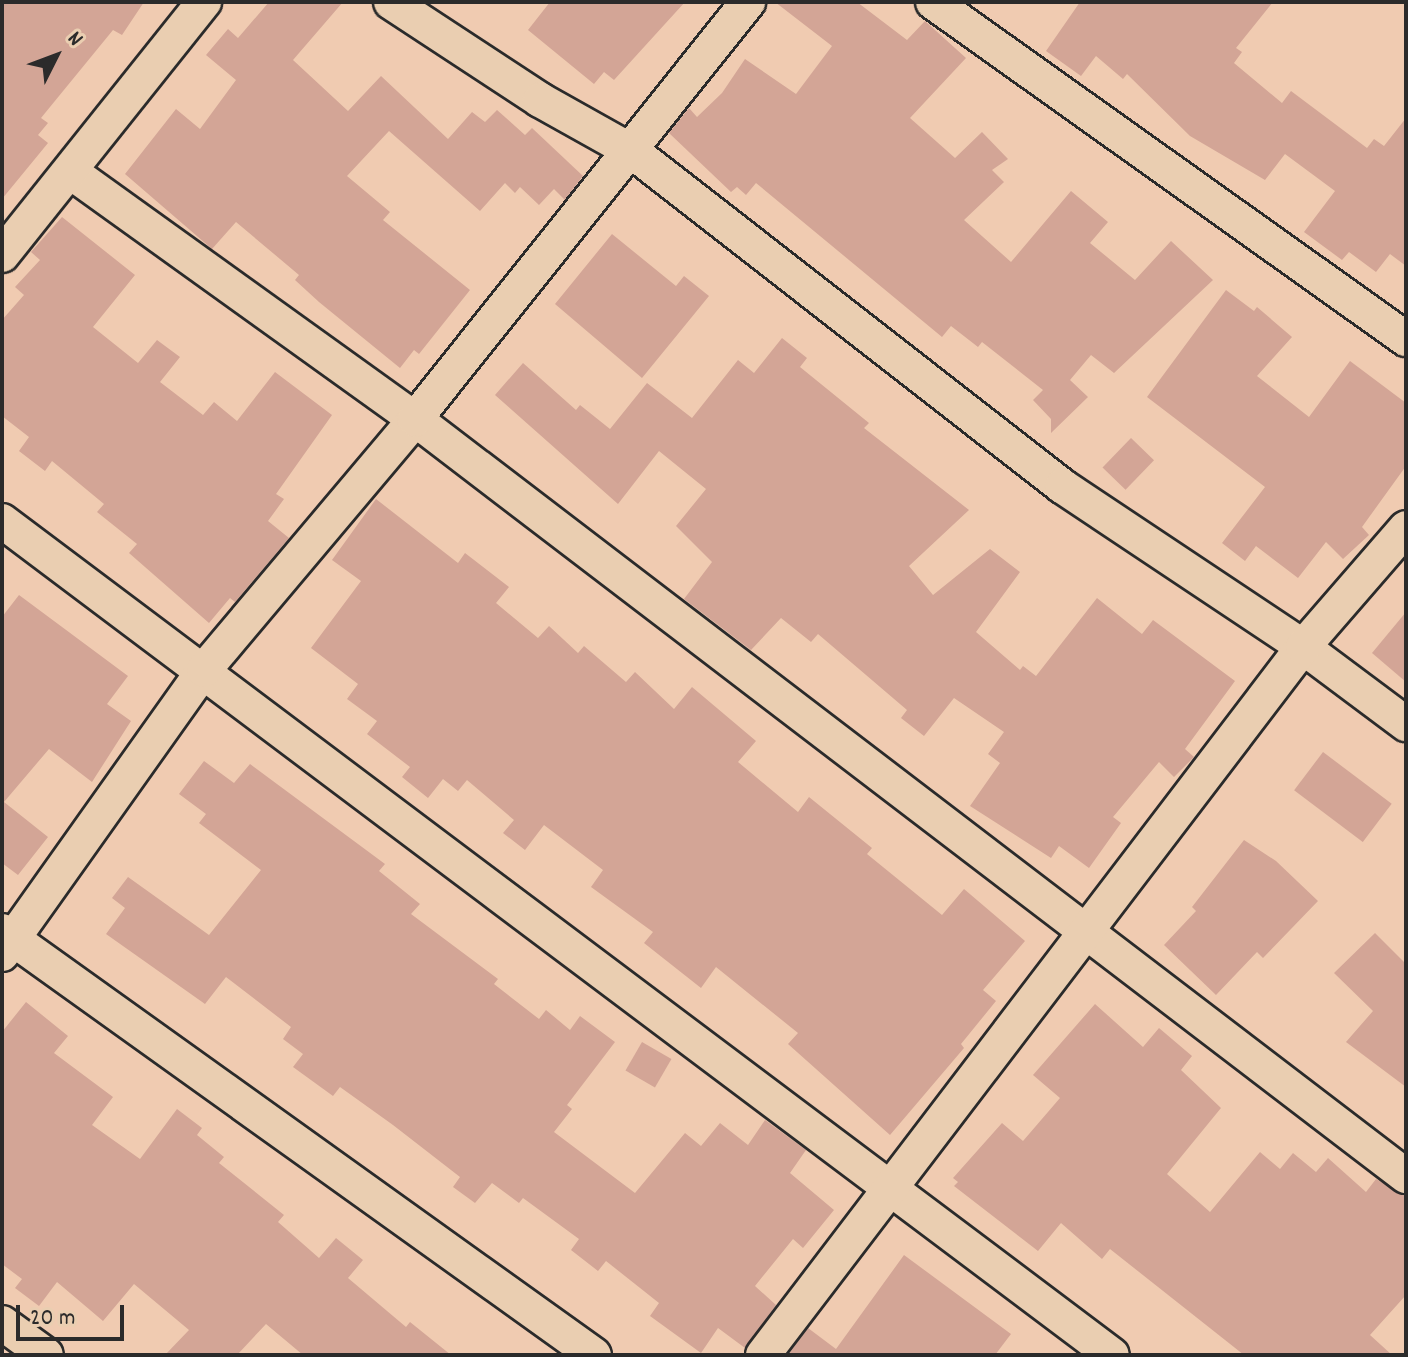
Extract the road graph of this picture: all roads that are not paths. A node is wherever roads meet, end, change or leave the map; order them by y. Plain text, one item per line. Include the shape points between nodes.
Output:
1 (204, 2) edge
2 (391, 2) edge
3 (748, 2) edge
4 (933, 2) edge
5 (633, 152) junction
6 (71, 172) junction
7 (2, 255) edge
8 (1406, 339) edge
9 (415, 419) junction
10 (2, 521) edge
11 (1406, 528) edge
12 (1303, 647) junction
13 (204, 670) junction
14 (1406, 724) edge
15 (1089, 930) junction
16 (6, 942) edge
17 (1406, 1176) edge
18 (892, 1188) junction
19 (2, 1323) edge
20 (46, 1355) edge
21 (594, 1355) edge
22 (763, 1355) edge
23 (1112, 1355) edge

1 - 6 street
2 - 5 street via 540,100
3 - 5 street
4 - 8 street
5 - 9 street
5 - 12 street via 1062,486
6 - 7 street
6 - 9 street
9 - 13 street
9 - 15 street
10 - 13 street
11 - 12 street
12 - 14 street
12 - 15 street
13 - 16 street
13 - 18 street
15 - 17 street
15 - 18 street
16 - 21 street
18 - 22 street
18 - 23 street
19 - 20 street

